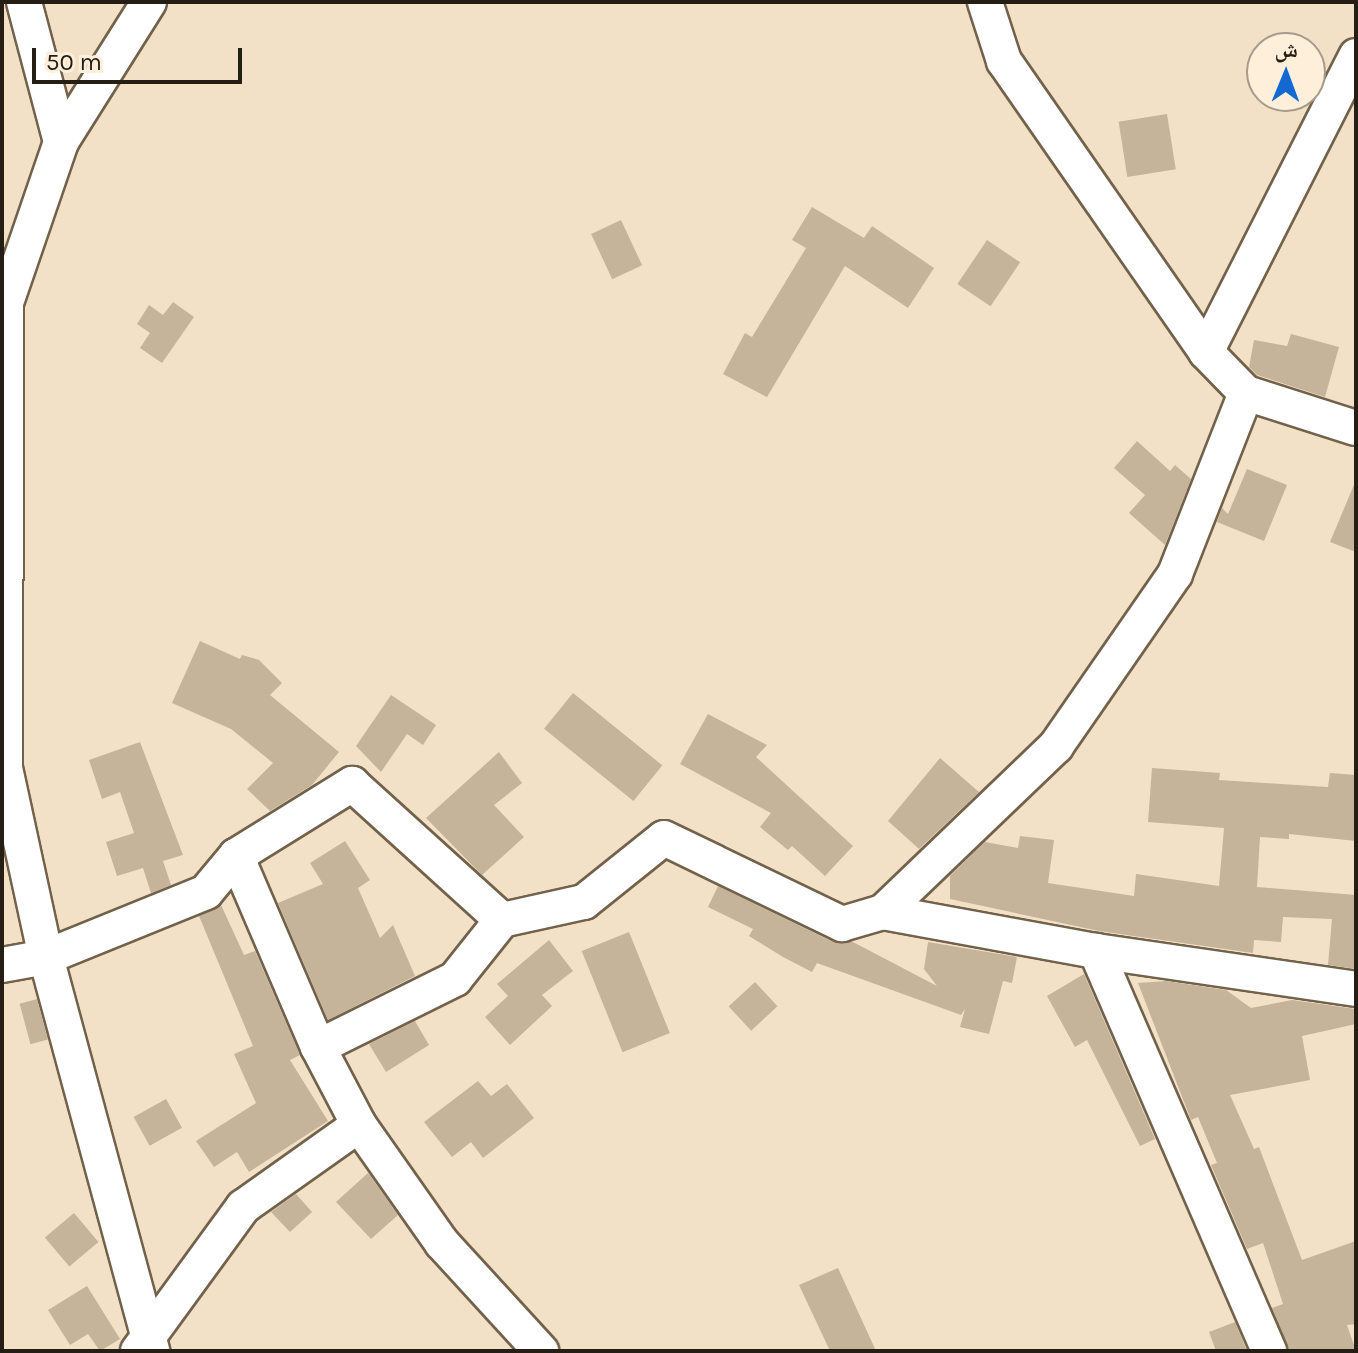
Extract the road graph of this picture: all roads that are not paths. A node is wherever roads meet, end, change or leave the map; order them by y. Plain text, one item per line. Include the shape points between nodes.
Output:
1 (24, 2) edge
2 (149, 2) edge
3 (985, 2) edge
4 (1356, 56) edge
5 (61, 142) junction
6 (1206, 352) junction
7 (1246, 393) junction
8 (1356, 428) edge
9 (236, 856) junction
10 (883, 912) junction
11 (502, 920) junction
12 (1096, 951) junction
13 (46, 957) junction
14 (2, 965) edge
15 (1356, 989) edge
16 (318, 1047) junction
17 (359, 1125) junction
18 (147, 1347) edge
19 (541, 1351) edge
20 (1269, 1351) edge

1 - 5 street
2 - 5 street
3 - 6 street via 1004,61
4 - 6 street
5 - 13 street via 6,303 5,768
6 - 7 street
7 - 8 street
7 - 10 street via 1175,574 1056,746
9 - 11 street via 352,784
9 - 13 street via 206,892
9 - 16 street
10 - 11 street via 842,924 664,838 584,902
10 - 12 street
11 - 16 street via 455,979
12 - 15 street
12 - 20 street
13 - 14 street
13 - 18 street
16 - 17 street
17 - 18 street via 243,1207
17 - 19 street via 442,1243

